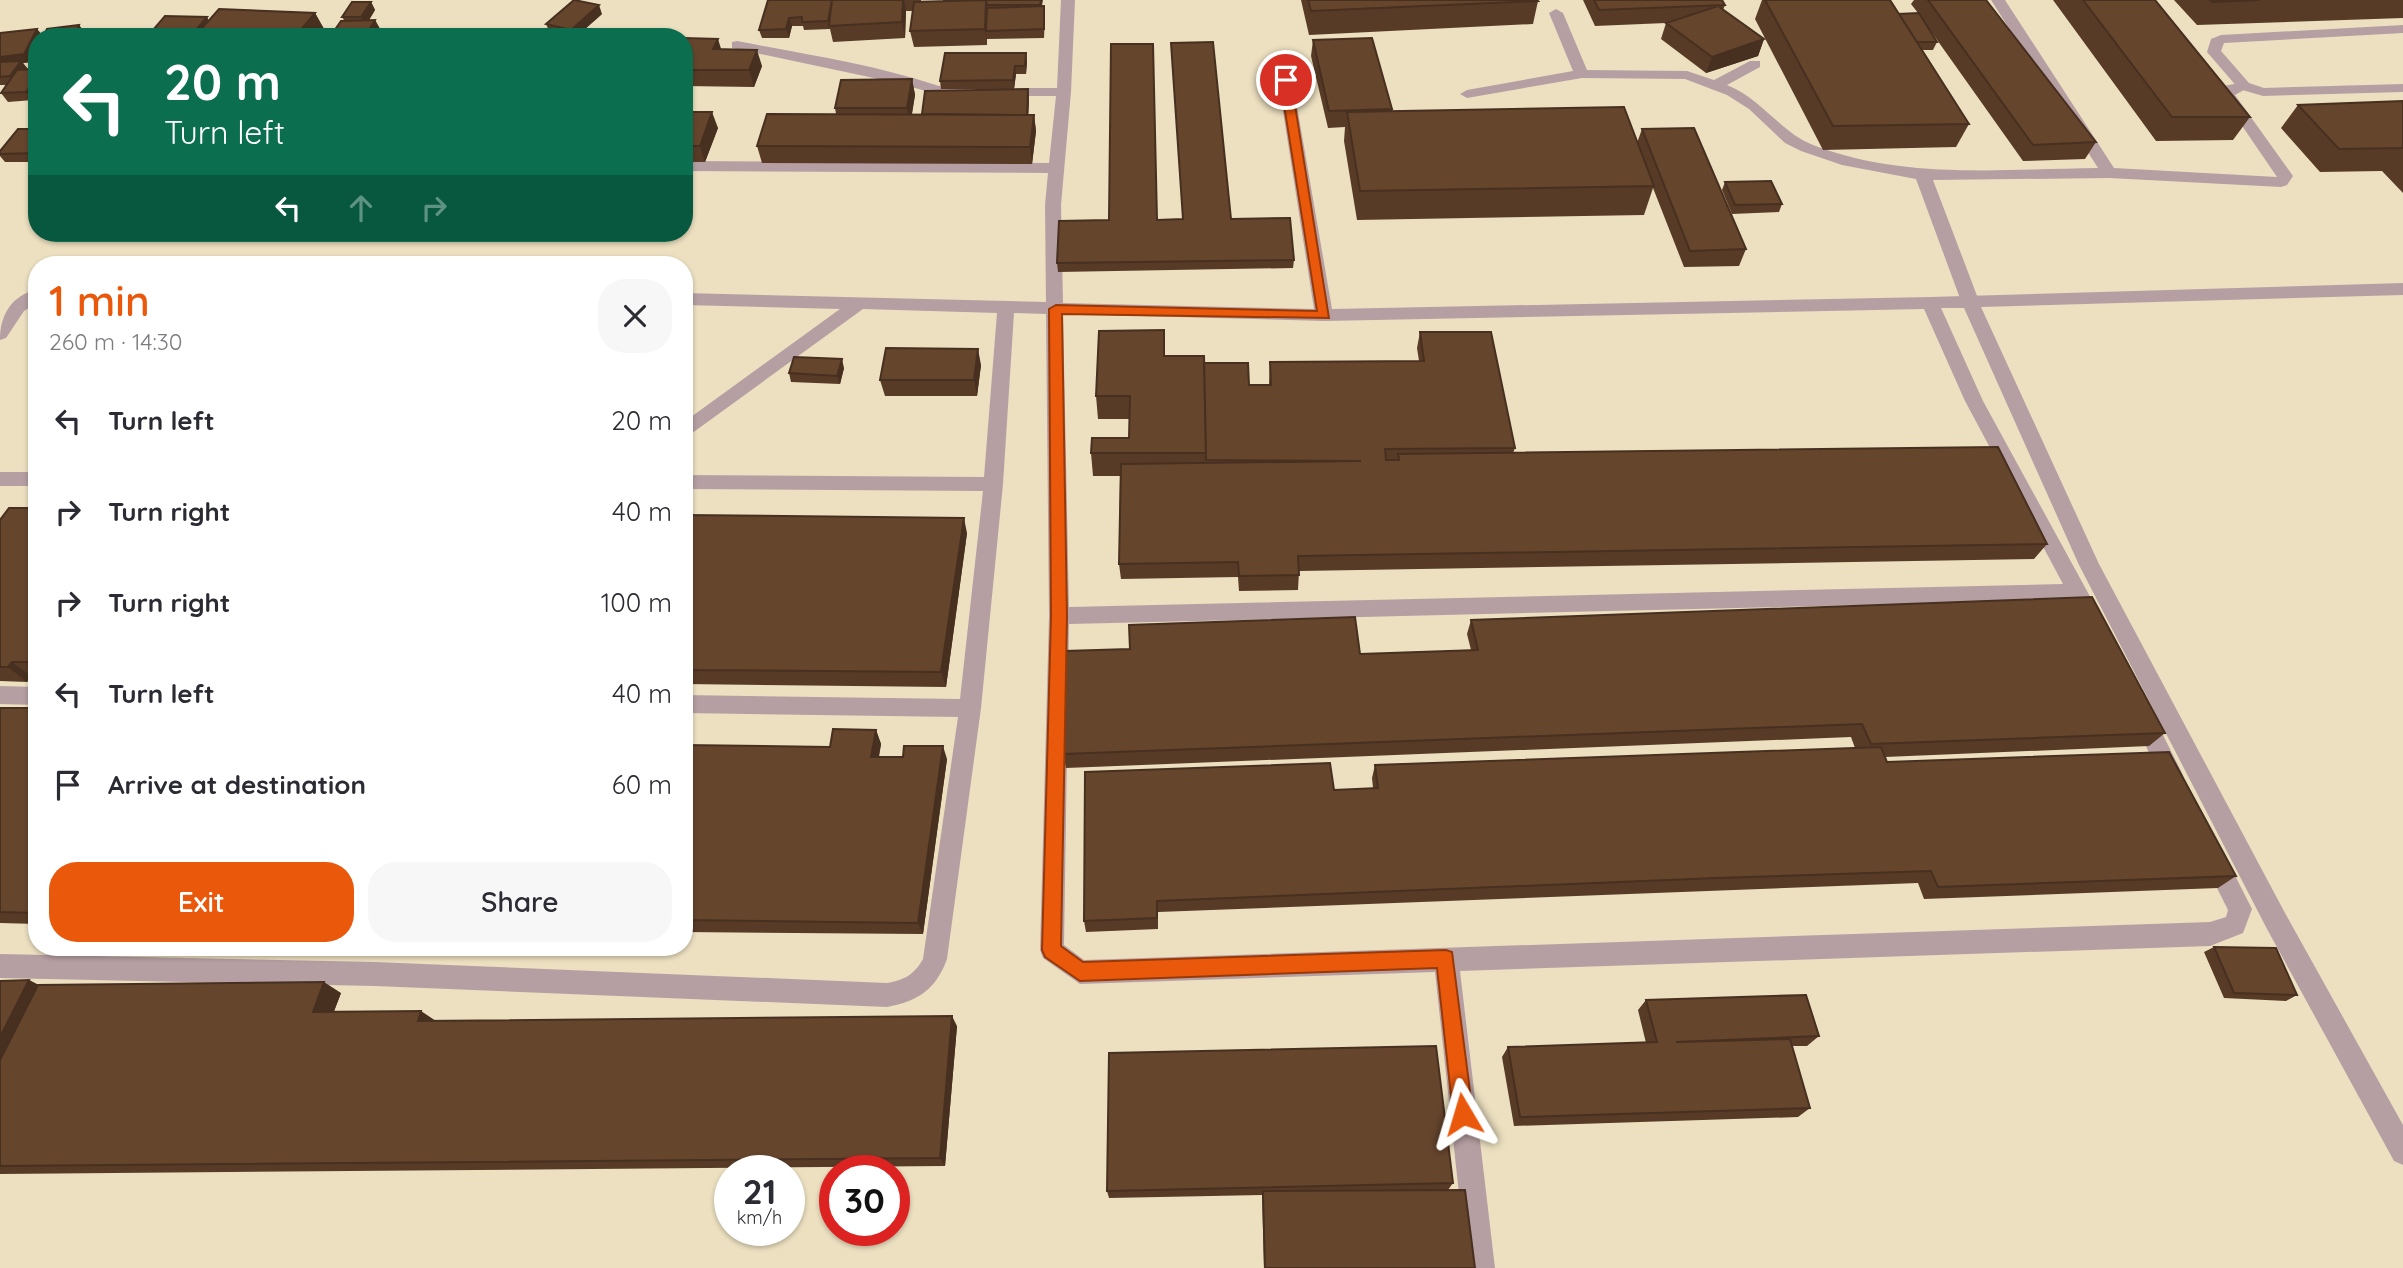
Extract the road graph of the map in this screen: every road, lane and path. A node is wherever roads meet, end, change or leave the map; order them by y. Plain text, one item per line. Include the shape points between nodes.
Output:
1 (1068, 0) edge
2 (1998, 0) edge
3 (1556, 13) dead end
4 (2403, 29) edge
5 (737, 45) dead end
6 (1281, 54) dead end
7 (1755, 64) edge
8 (1582, 74) junction
9 (1715, 85) junction
10 (2244, 86) junction
11 (2403, 88) edge
12 (1064, 92) junction
13 (1467, 94) dead end
14 (693, 166) edge
15 (1056, 168) junction
16 (2109, 173) junction
17 (1923, 175) junction
18 (2403, 289) edge
19 (693, 299) edge
20 (28, 301) edge
21 (1970, 301) junction
22 (1930, 303) junction
23 (858, 304) junction
24 (1006, 308) junction
25 (1056, 309) junction
26 (1324, 315) junction
27 (0, 334) edge
28 (693, 425) edge
29 (0, 479) edge
30 (28, 479) edge
31 (693, 482) edge
32 (993, 484) junction
33 (2078, 592) junction
34 (1059, 616) junction
35 (2103, 640) edge
36 (0, 695) edge
37 (28, 696) edge
38 (2134, 701) edge
39 (693, 704) edge
40 (970, 708) junction
41 (2184, 799) edge
42 (2203, 835) edge
43 (1446, 959) junction
44 (0, 966) edge
45 (2403, 1152) edge
46 (1481, 1268) edge

1 - 12 street
2 - 16 street
3 - 8 street
4 - 10 street via 2216,42 2214,52
5 - 12 street via 942,92
6 - 26 street
7 - 9 street
8 - 9 street via 1687,75
8 - 13 street
9 - 17 street via 1755,106 1790,140 1806,148 1842,160
10 - 11 street via 2263,92
10 - 16 street via 2229,89 2228,94 2281,169 2285,176 2281,182
12 - 15 street
14 - 15 street
15 - 25 street
16 - 17 street
17 - 21 street
18 - 21 street
19 - 23 street
20 - 27 street via 18,307
21 - 22 street
21 - 45 street via 2089,565
22 - 26 street
22 - 33 street via 1974,401
23 - 24 street
23 - 28 street
24 - 25 street
24 - 32 street
25 - 26 street
25 - 34 street
29 - 30 street
31 - 32 street
32 - 40 street
33 - 34 street
33 - 35 street
34 - 43 street via 1052,950 1080,972
36 - 37 street
38 - 41 street
39 - 40 street
40 - 44 street via 935,959 922,983 909,991 887,995 375,974
42 - 43 street via 2240,909 2237,924 2227,931
43 - 46 street

